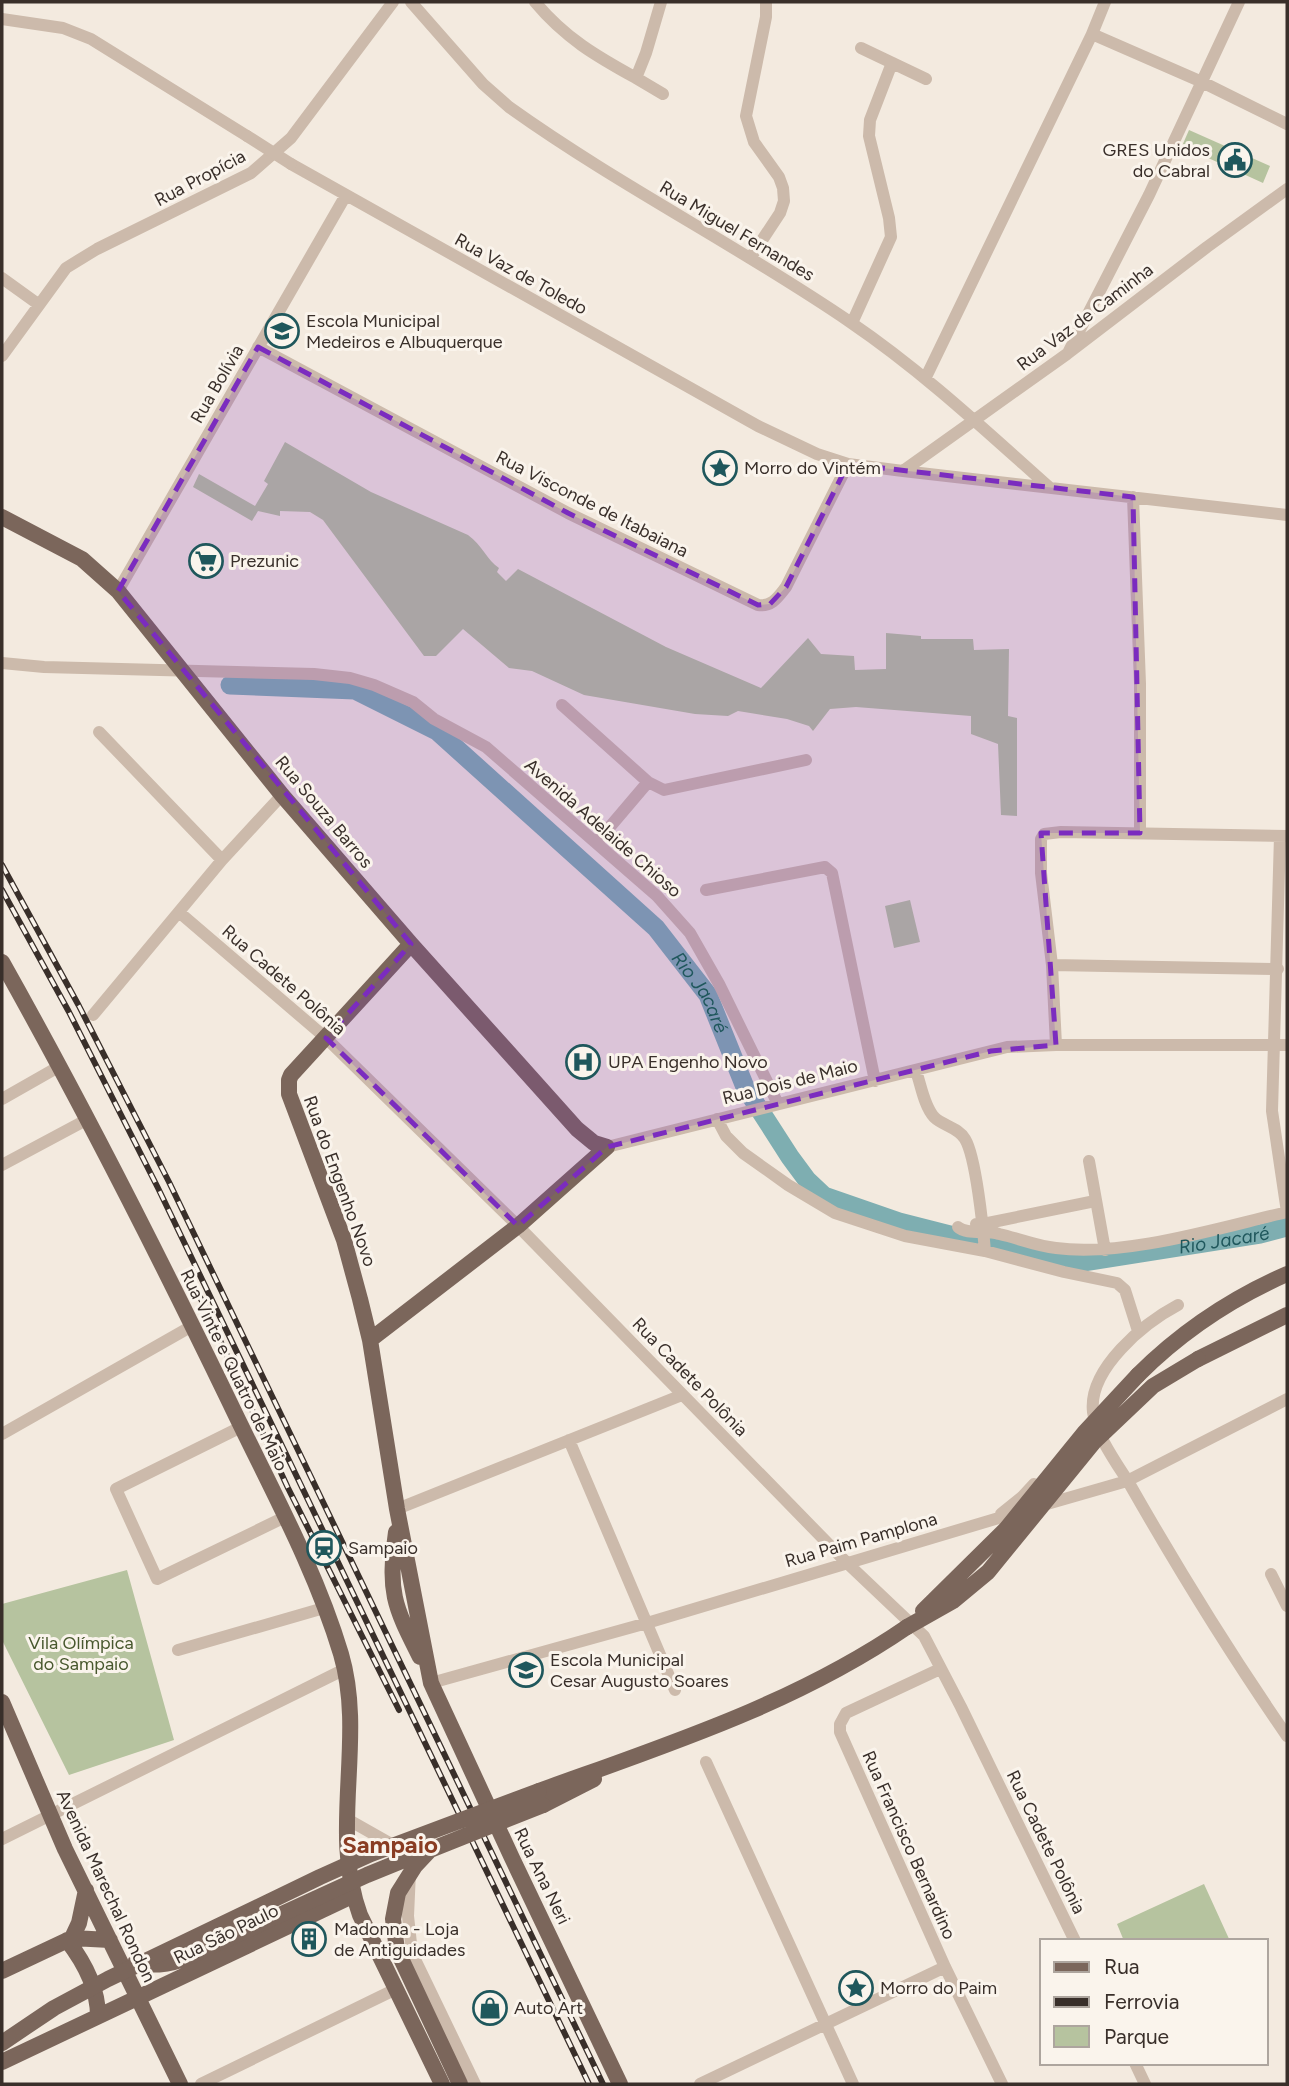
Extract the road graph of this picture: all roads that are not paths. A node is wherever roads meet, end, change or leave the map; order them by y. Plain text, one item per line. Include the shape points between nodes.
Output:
1 (393, 2) edge
2 (411, 2) edge
3 (535, 2) edge
4 (661, 2) edge
5 (766, 2) edge
6 (1105, 2) edge
7 (1239, 2) edge
8 (2, 19) edge
9 (1092, 34) junction
10 (861, 48) dead end
11 (892, 63) junction
12 (636, 78) junction
13 (926, 79) dead end
14 (1202, 82) junction
15 (663, 93) dead end
16 (1287, 124) edge
17 (1287, 190) edge
18 (346, 195) junction
19 (751, 257) junction
20 (2, 278) edge
21 (38, 304) junction
22 (852, 323) junction
23 (258, 347) junction
24 (1067, 354) junction
25 (2, 356) edge
26 (926, 377) junction
27 (974, 420) junction
28 (848, 464) junction
29 (903, 471) junction
30 (1049, 487) junction
31 (1133, 497) junction
32 (1287, 515) edge
33 (2, 517) edge
34 (118, 591) junction
35 (2, 663) edge
36 (180, 670) junction
37 (562, 705) dead end
38 (99, 732) dead end
39 (806, 760) dead end
40 (649, 782) junction
41 (282, 795) junction
42 (1140, 834) junction
43 (1284, 836) edge
44 (597, 842) junction
45 (222, 860) junction
46 (706, 890) dead end
47 (180, 913) junction
48 (411, 944) junction
49 (2, 962) edge
50 (1052, 965) junction
51 (1278, 969) junction
52 (93, 1015) dead end
53 (326, 1038) junction
54 (1056, 1045) junction
55 (1281, 1045) edge
56 (60, 1066) junction
57 (916, 1071) junction
58 (875, 1081) junction
59 (2, 1099) edge
60 (772, 1105) junction
61 (88, 1119) junction
62 (717, 1119) junction
63 (607, 1147) junction
64 (1089, 1161) dead end
65 (2, 1165) edge
66 (1095, 1201) junction
67 (1287, 1212) edge
68 (518, 1226) junction
69 (958, 1227) dead end
70 (983, 1229) junction
71 (985, 1249) junction
72 (1105, 1250) junction
73 (1287, 1274) edge
74 (1178, 1305) dead end
75 (1287, 1315) edge
76 (192, 1326) junction
77 (1138, 1331) junction
78 (370, 1340) junction
79 (682, 1395) junction
80 (1287, 1399) edge
81 (1093, 1414) junction
82 (241, 1427) junction
83 (2, 1434) edge
84 (569, 1440) junction
85 (1127, 1481) junction
86 (398, 1512) junction
87 (285, 1517) junction
88 (992, 1520) junction
89 (846, 1562) junction
90 (1271, 1573) dead end
91 (1287, 1606) edge
92 (324, 1608) junction
93 (647, 1623) junction
94 (907, 1627) junction
95 (178, 1650) dead end
96 (345, 1669) junction
97 (940, 1669) junction
98 (430, 1678) junction
99 (676, 1690) dead end
100 (2, 1702) edge
101 (1287, 1736) edge
102 (706, 1762) dead end
103 (541, 1798) junction
104 (51, 1816) junction
105 (347, 1819) junction
106 (2, 1839) edge
107 (430, 1850) junction
108 (86, 1890) junction
109 (352, 1896) junction
110 (70, 1939) junction
111 (1074, 1939) edge
112 (112, 1944) junction
113 (944, 1966) junction
114 (2, 1971) edge
115 (396, 1989) junction
116 (138, 1998) junction
117 (98, 2017) junction
118 (826, 2024) junction
119 (2, 2043) edge
120 (2, 2062) edge
121 (1136, 2065) edge
122 (180, 2084) edge
123 (201, 2084) edge
124 (442, 2084) edge
125 (460, 2084) edge
126 (475, 2084) edge
127 (620, 2084) edge
128 (700, 2084) edge
129 (853, 2084) edge
130 (1002, 2084) edge
131 (1145, 2084) edge

1 - 21 street, Rua Propícia via 291,138 265,163 74,262
2 - 19 street, Rua Miguel Fernandes via 509,107
3 - 12 street via 586,50
4 - 12 street
5 - 19 street via 746,116 754,142 779,177 784,201
6 - 9 street
7 - 14 street
8 - 18 street, Rua Vaz de Toledo, bridge via 64,28 91,39
9 - 14 street
9 - 26 street
10 - 11 street
11 - 13 street
11 - 22 street via 870,120 869,136 891,237
12 - 15 street
14 - 16 street
14 - 24 street
17 - 24 street, Rua Vaz de Caminha
18 - 23 street, Rua Bolívia
18 - 28 street, Rua Vaz de Toledo via 758,426
19 - 22 street, Rua Miguel Fernandes
20 - 21 street
21 - 25 street, Rua Propícia
22 - 26 street, Rua Miguel Fernandes
23 - 28 street, Rua Visconde de Itabaiana via 568,513 758,605 777,599 786,587
23 - 34 street, Rua Bolívia
24 - 27 street, Rua Vaz de Caminha
26 - 27 street, Rua Miguel Fernandes
27 - 29 street, Rua Vaz de Caminha
27 - 30 street, Rua Miguel Fernandes
28 - 29 street, Rua Vaz de Toledo
29 - 30 street, Rua Vaz de Toledo
30 - 31 street, Rua Vaz de Toledo
31 - 32 street, Rua Vaz de Toledo
31 - 42 street
33 - 34 main road, Rua Souza Barros via 82,559
34 - 36 main road, Rua Souza Barros
35 - 36 street, Avenida Adelaide Chioso
36 - 41 main road, Rua Souza Barros
36 - 44 street, Avenida Adelaide Chioso via 350,678 413,702 486,747
37 - 40 street
38 - 45 street
39 - 40 street via 669,790
40 - 44 street
41 - 45 street
41 - 48 main road, Rua Souza Barros
42 - 43 street
42 - 50 street via 1061,832 1041,839
43 - 51 street
44 - 60 street, Avenida Adelaide Chioso via 690,933 719,984
45 - 47 street
46 - 58 street via 825,867 832,873
47 - 52 street
47 - 53 street, Rua Cadete Polônia
48 - 53 main road, Rua do Engenho Novo
48 - 63 main road, Rua Souza Barros via 578,1129
49 - 56 main road, Rua Vinte e Quatro de Maio
50 - 51 street
50 - 54 street
51 - 55 street
53 - 68 street, Rua Cadete Polônia
53 - 78 main road, Rua do Engenho Novo via 291,1075 289,1094 347,1249
54 - 55 street, Rua Dois de Maio
54 - 57 street, Rua Dois de Maio via 1007,1047
55 - 67 street via 1272,1111
56 - 59 street
56 - 61 main road, Rua Vinte e Quatro de Maio
57 - 58 street, Rua Dois de Maio
57 - 70 street via 930,1110 958,1131 968,1146
58 - 60 street, Rua Dois de Maio
60 - 62 street, Rua Dois de Maio
61 - 65 street
61 - 76 main road, Rua Vinte e Quatro de Maio
62 - 63 street, Rua Dois de Maio
62 - 71 street via 736,1147 820,1207 905,1236
63 - 68 main road, Rua Dois de Maio
64 - 66 street
66 - 70 street
66 - 72 street
67 - 72 street
68 - 78 main road, Rua Dois de Maio
68 - 79 street, Rua Cadete Polônia
69 - 70 street via 961,1222
70 - 71 street
70 - 72 street via 1057,1248
71 - 77 street via 1117,1283 1125,1290
73 - 94 main road, bridge via 1216,1310 1138,1375 1006,1529
74 - 77 street
75 - 94 main road, bridge via 1153,1386 1094,1442 979,1580
76 - 82 main road, Rua Vinte e Quatro de Maio
76 - 83 street
77 - 81 street via 1097,1384
78 - 86 main road, Rua do Engenho Novo
79 - 84 street
79 - 89 street, Rua Cadete Polônia
80 - 85 street, Rua Paim Pamplona
81 - 85 street
81 - 88 street via 1022,1497
82 - 87 main road, Rua Vinte e Quatro de Maio
82 - 87 street via 116,1489 157,1579
84 - 86 street
84 - 93 street
85 - 88 street, Rua Paim Pamplona
85 - 101 street
86 - 98 main road, Rua do Engenho Novo via 392,1588 401,1620
87 - 92 main road, Rua Vinte e Quatro de Maio
88 - 89 street, Rua Paim Pamplona
89 - 93 street, Rua Paim Pamplona
89 - 97 street, Rua Cadete Polônia via 924,1636
90 - 91 street
92 - 95 street
92 - 96 main road, Rua Vinte e Quatro de Maio
93 - 98 street, Rua Paim Pamplona
93 - 99 street
94 - 103 main road via 804,1688 623,1761 588,1783
96 - 104 street
96 - 105 main road, Rua Vinte e Quatro de Maio via 349,1694
97 - 111 street, Rua Cadete Polônia
97 - 113 street, Rua Francisco Bernardino via 846,1713 839,1724
98 - 127 main road, Rua Ana Neri
100 - 104 main road, Avenida Marechal Rondon
102 - 118 street
103 - 107 main road, bridge
103 - 119 main road, bridge via 371,1854 320,1877 108,1979
104 - 106 street
104 - 108 main road, Avenida Marechal Rondon
105 - 109 main road, Rua Vinte e Quatro de Maio
105 - 126 street via 400,1848 410,1865 412,1953
107 - 112 main road, bridge via 169,1965 146,1965 125,1957
107 - 125 main road, bridge via 398,1893 394,1935 402,1963
108 - 110 main road via 79,1923
108 - 112 main road, Avenida Marechal Rondon
109 - 115 main road, Rua Vinte e Quatro de Maio
109 - 116 main road, Rua São Paulo
110 - 112 main road
110 - 114 main road
110 - 117 main road via 92,1983
112 - 116 main road, Avenida Marechal Rondon
113 - 118 street
113 - 130 street, Rua Francisco Bernardino
115 - 123 street
115 - 124 main road, Rua Vinte e Quatro de Maio
116 - 117 main road, Rua São Paulo
116 - 122 main road, Avenida Marechal Rondon
117 - 120 main road, Rua São Paulo
118 - 128 street
118 - 129 street
121 - 131 street

